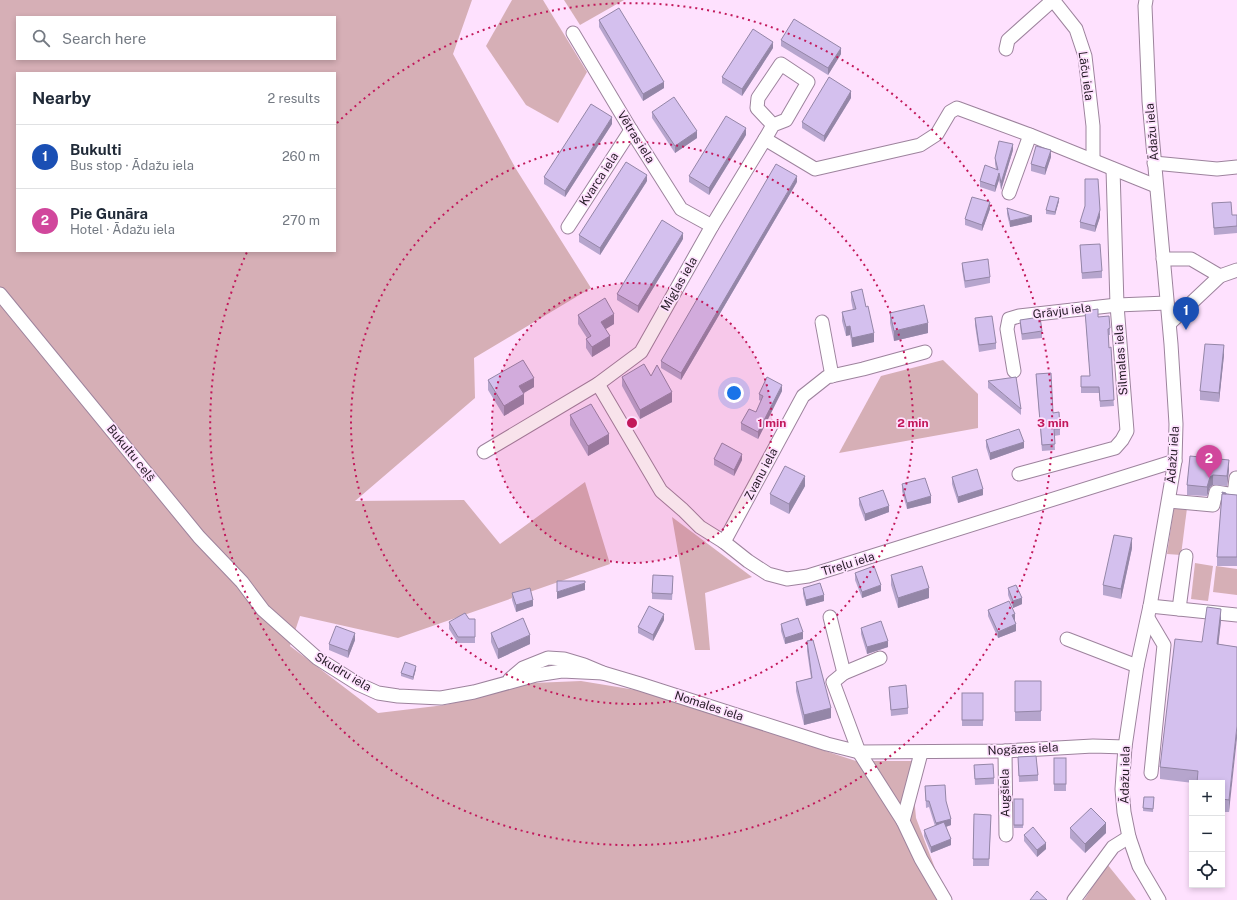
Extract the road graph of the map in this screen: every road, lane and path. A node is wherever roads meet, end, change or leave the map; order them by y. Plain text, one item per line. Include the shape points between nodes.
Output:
1 (1053, 0) edge
2 (1146, 0) edge
3 (573, 34) dead end
4 (1006, 49) dead end
5 (773, 125) junction
6 (631, 130) junction
7 (1030, 135) junction
8 (764, 139) junction
9 (1093, 160) junction
10 (1154, 163) junction
11 (1237, 167) edge
12 (1113, 169) junction
13 (1156, 186) junction
14 (1009, 193) dead end
15 (712, 226) junction
16 (568, 227) dead end
17 (1163, 259) junction
18 (1237, 270) edge
19 (1220, 276) junction
20 (0, 294) edge
21 (1167, 303) junction
22 (1117, 305) junction
23 (822, 322) dead end
24 (1170, 323) junction
25 (925, 352) dead end
26 (1014, 371) dead end
27 (832, 376) junction
28 (598, 384) junction
29 (484, 452) dead end
30 (1175, 461) junction
31 (1019, 474) dead end
32 (1236, 478) edge
33 (1169, 501) junction
34 (724, 542) junction
35 (1186, 556) dead end
36 (1179, 609) junction
37 (263, 610) joint
38 (1149, 612) junction
39 (1237, 615) edge
40 (830, 618) dead end
41 (1067, 639) dead end
42 (880, 658) dead end
43 (1137, 666) junction
44 (844, 673) junction
45 (505, 683) joint
46 (1125, 746) junction
47 (1005, 751) junction
48 (859, 752) junction
49 (921, 753) junction
50 (1151, 773) dead end
51 (902, 821) junction
52 (1006, 835) dead end
53 (1129, 837) junction
54 (945, 900) edge
55 (1074, 900) edge
56 (1158, 900) edge

1 - 4 street via 1008,40
1 - 9 street, Lāču iela via 1076,29 1085,56 1093,126
2 - 10 street, Ādažu iela via 1147,76
3 - 6 street, Vētras iela
5 - 5 street via 786,120 808,82 781,64 758,98 757,108
5 - 8 street, Miglas iela
6 - 15 street, Vētras iela via 681,209
6 - 16 street, Kvarca iela
7 - 8 street via 957,108 950,112 937,134 920,145 815,169
7 - 9 street
7 - 14 street
8 - 15 street, Miglas iela
9 - 12 street
10 - 11 street via 1217,169
10 - 13 street, Ādažu iela
12 - 13 street
12 - 22 street, Silmalas iela
13 - 17 street, Ādažu iela
15 - 28 street, Miglas iela via 641,352
17 - 19 street via 1191,259
17 - 21 street, Ādažu iela
18 - 19 street
19 - 24 street
20 - 37 street, Bukultu ceļš
21 - 22 street, Grāvju iela
21 - 24 street, Ādažu iela
22 - 26 street, Grāvju iela via 1009,319 1007,329
22 - 31 street, Silmalas iela via 1127,431 1122,440 1114,448
23 - 27 street
24 - 30 street, Ādažu iela via 1176,424
25 - 27 street, Zvanu iela
27 - 34 street, Zvanu iela via 827,377 803,396
28 - 29 street, Miglas iela
28 - 34 street, Tīreļu iela via 661,491 700,527
30 - 33 street, Ādažu iela
30 - 34 street, Tīreļu iela via 808,576 787,579 768,574
32 - 33 street via 1234,495 1216,492 1214,505
33 - 38 street, Ādažu iela
35 - 36 street
36 - 38 street
36 - 39 street
37 - 45 street, Skudru iela via 317,658 358,684 378,693 441,698
38 - 43 street, Ādažu iela
38 - 50 street via 1164,645
40 - 44 street
41 - 43 street
42 - 44 street
43 - 46 street, Ādažu iela
44 - 48 street via 833,682
45 - 48 street, Nomales iela via 562,671 603,673
46 - 47 street, Nogāzes iela
46 - 53 street, Ādažu iela via 1122,789
47 - 49 street, Nogāzes iela
47 - 52 street, Augšiela
48 - 49 street, Nomales iela
48 - 51 street
49 - 51 street
51 - 54 street
53 - 55 street via 1113,847
53 - 56 street, Ādažu iela via 1138,866

